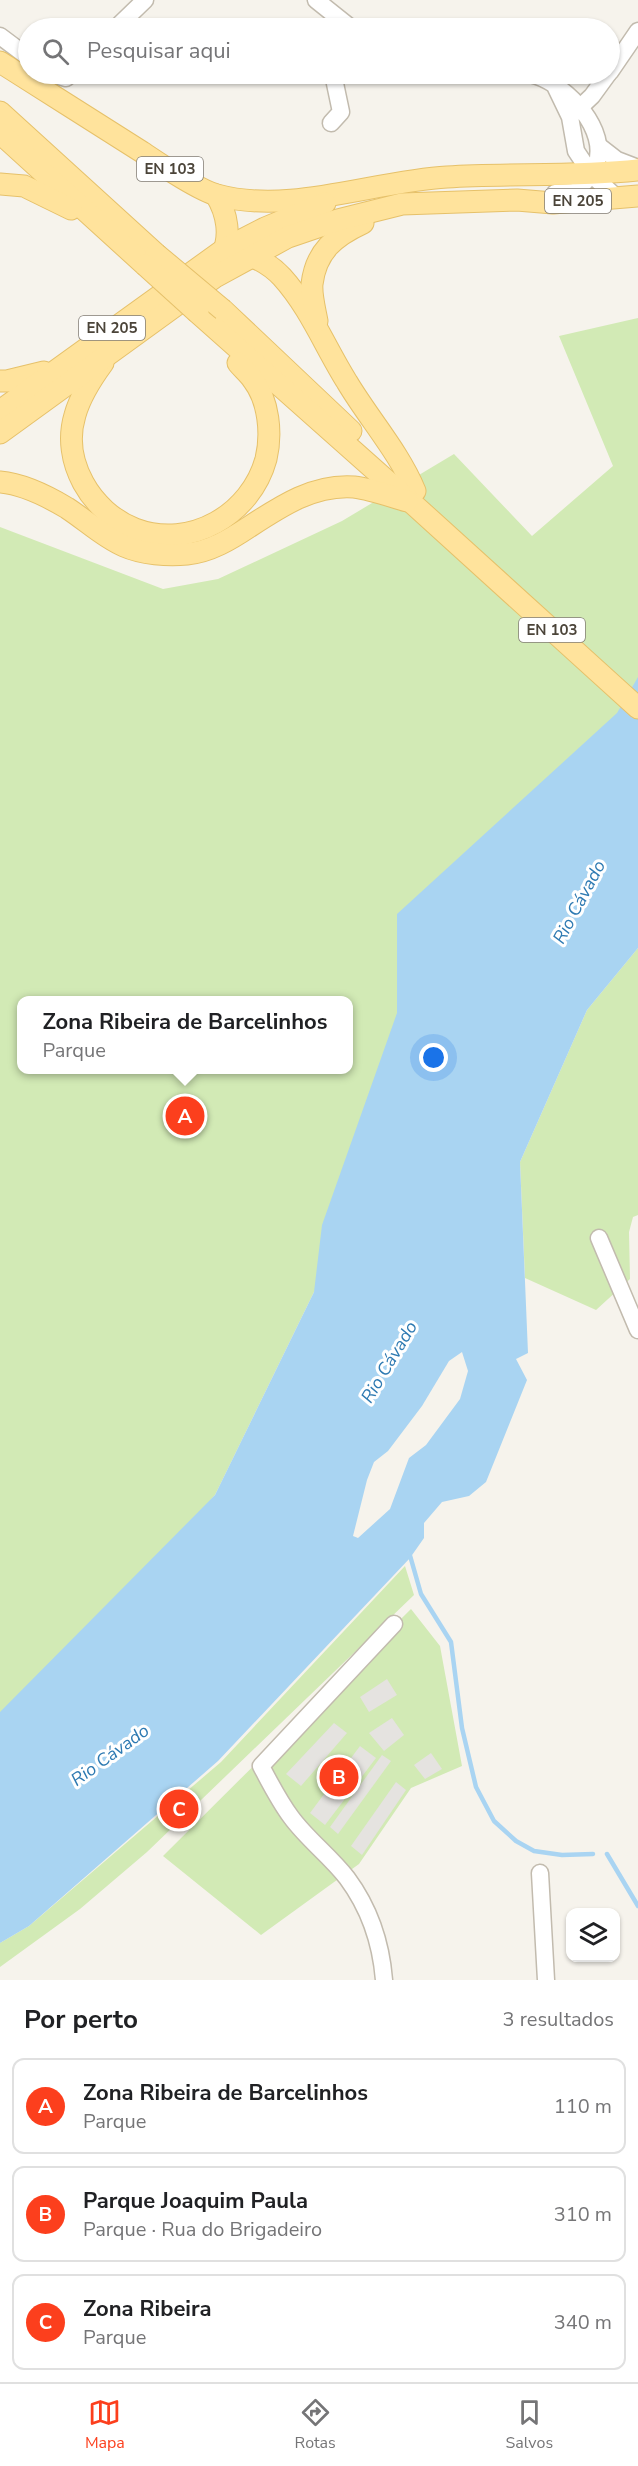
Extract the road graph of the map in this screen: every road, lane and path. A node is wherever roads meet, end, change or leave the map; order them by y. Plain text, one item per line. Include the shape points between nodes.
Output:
1 (145, 0) edge
2 (316, 0) edge
3 (126, 18) edge
4 (338, 18) edge
5 (638, 31) edge
6 (0, 36) edge
7 (18, 50) edge
8 (620, 57) edge
9 (0, 62) edge
10 (18, 73) edge
11 (35, 84) edge
12 (335, 84) edge
13 (553, 84) edge
14 (601, 84) edge
15 (0, 112) edge
16 (575, 112) junction
17 (331, 123) dead end
18 (0, 134) edge
19 (598, 146) junction
20 (576, 151) junction
21 (638, 169) edge
22 (566, 175) junction
23 (592, 175) junction
24 (0, 184) edge
25 (363, 190) junction
26 (216, 195) junction
27 (638, 196) edge
28 (617, 198) junction
29 (517, 200) junction
30 (402, 204) junction
31 (102, 228) junction
32 (226, 248) junction
33 (251, 256) junction
34 (150, 260) junction
35 (215, 277) junction
36 (198, 313) junction
37 (318, 328) junction
38 (110, 353) junction
39 (54, 370) junction
40 (0, 381) edge
41 (0, 411) edge
42 (0, 433) edge
43 (0, 482) edge
44 (414, 497) junction
45 (470, 548) junction
46 (638, 691) edge
47 (638, 708) edge
48 (599, 1238) dead end
49 (638, 1330) edge
50 (394, 1624) dead end
51 (540, 1872) dead end
52 (384, 1980) edge
53 (546, 1980) edge

1 - 3 street
2 - 4 street
5 - 8 street
6 - 7 street
9 - 10 main road, EN 103
11 - 26 main road, EN 103
12 - 17 street via 341,112
13 - 16 street
14 - 16 street
15 - 34 main road, EN 103
16 - 19 street via 592,125
16 - 20 street
18 - 31 main road, EN 103
19 - 21 street
19 - 23 street
20 - 22 street
20 - 23 street
21 - 23 main road, EN 205
22 - 23 main road, EN 205
22 - 25 main road, EN 205 via 448,177 400,181
23 - 28 street
23 - 29 street via 575,192
24 - 31 main road, EN 103 via 24,186
25 - 26 main road, EN 103 via 260,201
25 - 32 main road, EN 205 via 306,210
26 - 32 main road via 224,208
27 - 28 main road, EN 205
28 - 29 main road, EN 205
29 - 30 main road, EN 205
30 - 33 main road, EN 205 via 288,237
30 - 37 main road via 339,234 321,255 312,285
31 - 34 main road, EN 103
32 - 33 main road
32 - 35 main road
32 - 39 main road, EN 205
33 - 35 main road, EN 205
33 - 37 main road via 280,276
34 - 36 main road, EN 103, bridge
34 - 44 main road, EN 103, bridge via 223,310
35 - 38 main road, EN 205
36 - 38 main road via 200,323 254,381 270,431 261,477 242,504 218,523 190,533 161,535 135,529 116,519 83,485 71,441 75,415
36 - 44 main road, EN 103
37 - 44 main road via 346,381 406,468
38 - 42 main road, EN 205
39 - 40 main road
39 - 41 main road, EN 205
43 - 44 main road via 18,484 67,508 125,547 159,554 188,554 213,547 284,503 316,490 354,487
44 - 45 main road, EN 103
45 - 46 main road, EN 103
45 - 47 main road, EN 103
48 - 49 street
50 - 52 street via 261,1766 291,1818 347,1879 377,1932
51 - 53 street

